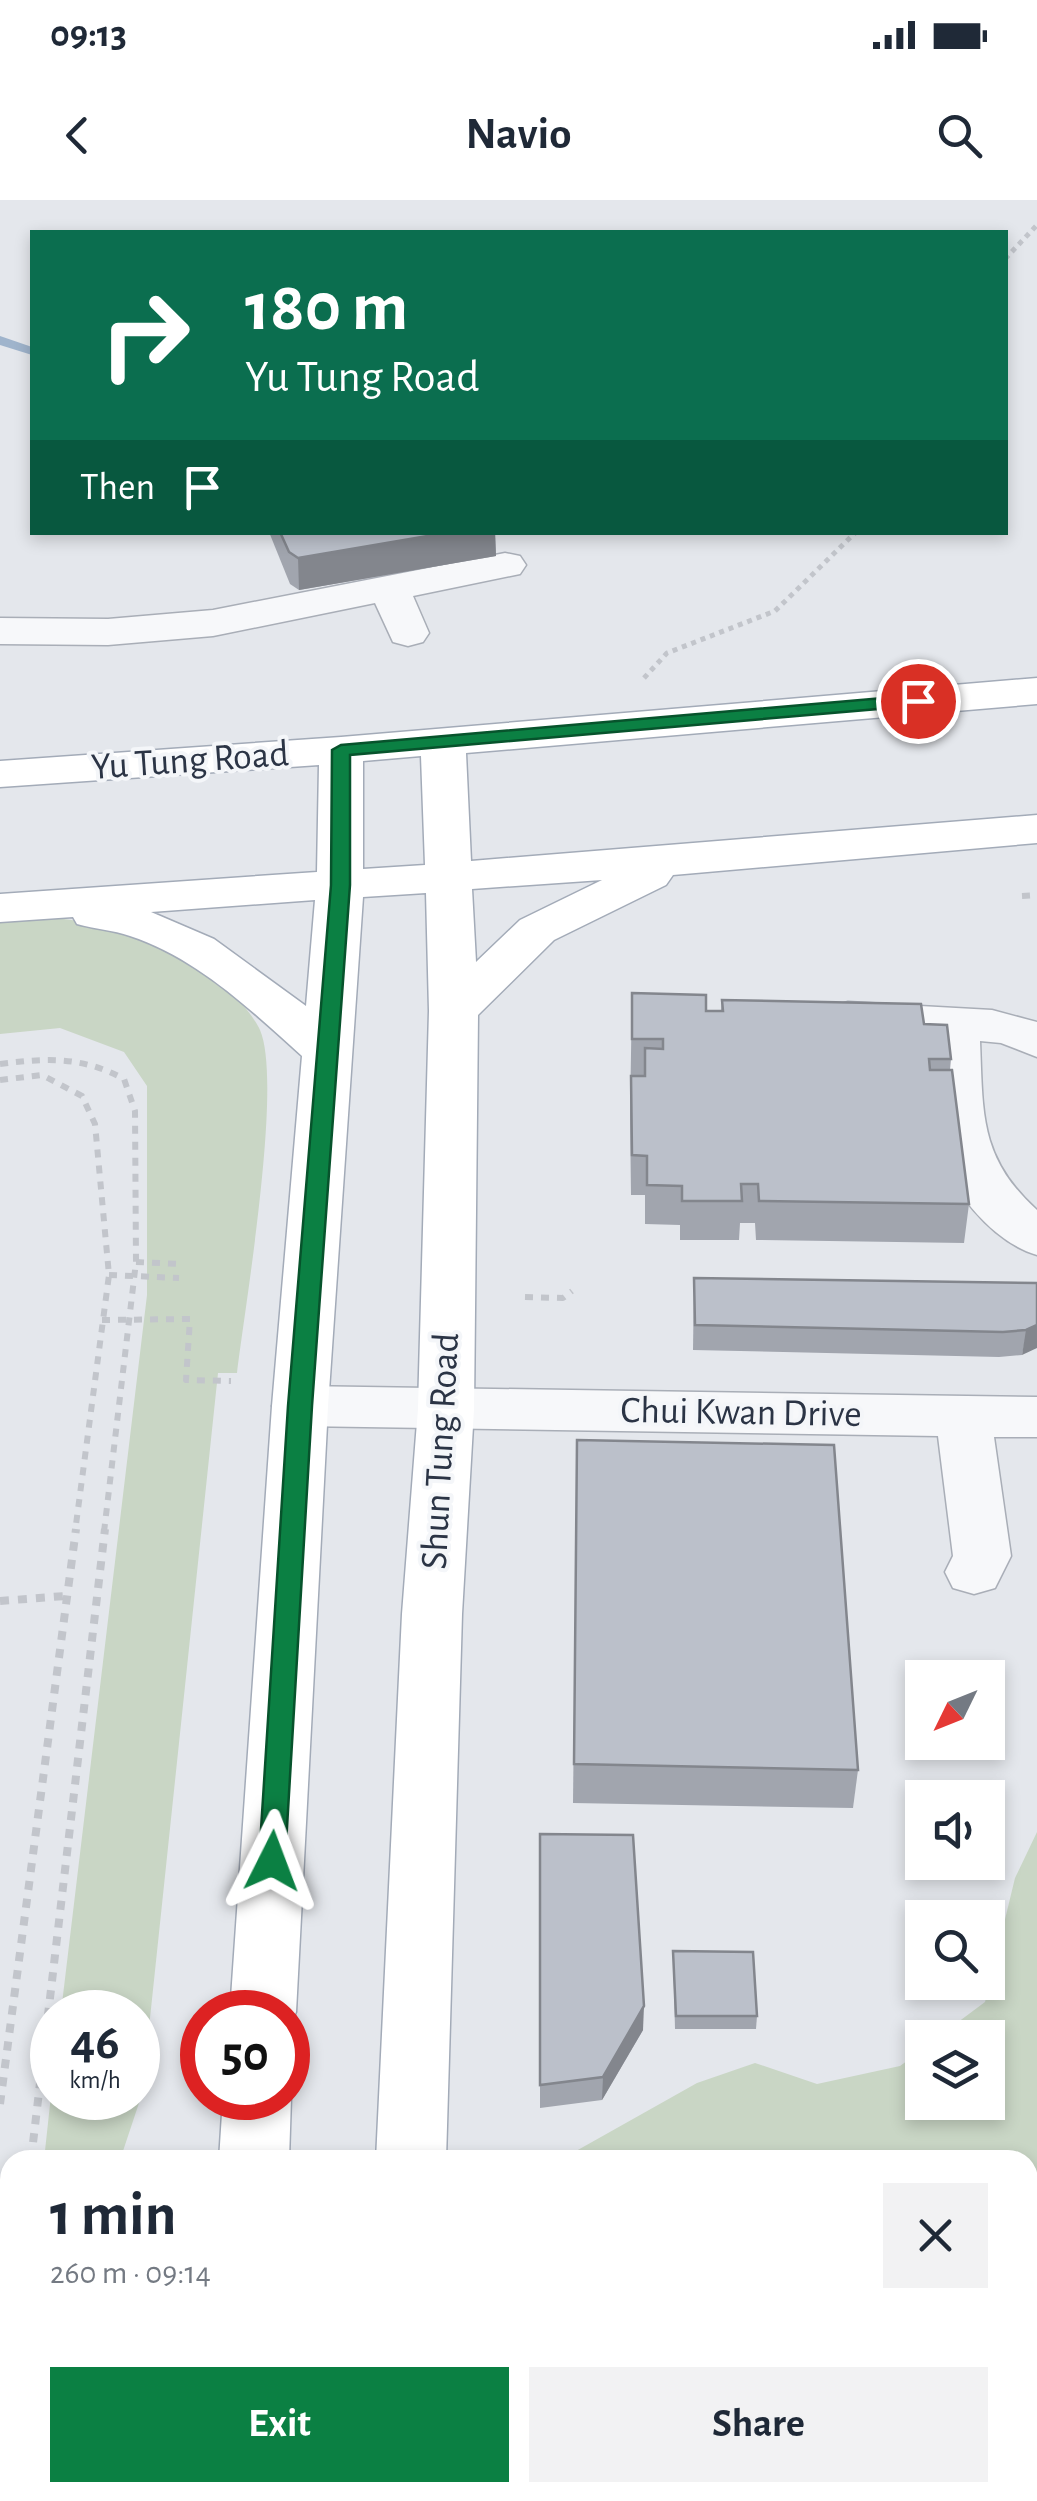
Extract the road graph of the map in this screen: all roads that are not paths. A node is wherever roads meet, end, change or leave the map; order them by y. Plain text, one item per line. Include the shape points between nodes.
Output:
1 (505, 565) dead end
2 (389, 588) junction
3 (0, 631) edge
4 (408, 633) dead end
5 (1037, 691) edge
6 (444, 742) junction
7 (341, 750) junction
8 (0, 774) edge
9 (1037, 829) edge
10 (679, 862) junction
11 (451, 876) junction
12 (340, 885) junction
13 (52, 904) junction
14 (0, 908) edge
15 (454, 1011) junction
16 (804, 1016) edge
17 (954, 1023) junction
18 (1037, 1040) edge
19 (328, 1052) junction
20 (1037, 1237) edge
21 (300, 1406) junction
22 (446, 1409) junction
23 (964, 1416) junction
24 (1037, 1417) edge
25 (974, 1572) dead end
26 (264, 1990) edge
27 (257, 2120) edge
28 (255, 2150) edge
29 (411, 2150) edge

1 - 2 street
2 - 3 street via 213,623 108,632
2 - 4 street
5 - 6 main road, Yu Tung Road
6 - 7 main road, Yu Tung Road
6 - 11 main road, Shun Tung Road
7 - 8 main road, Yu Tung Road
7 - 12 main road
9 - 10 main road
10 - 11 main road
10 - 15 main road via 537,930
11 - 12 main road
11 - 15 main road, Shun Tung Road
12 - 13 main road
12 - 19 main road
13 - 14 main road
13 - 19 main road via 148,926 188,945 264,996
15 - 22 main road, Shun Tung Road
16 - 17 street
17 - 18 street via 1014,1030
17 - 20 street via 962,1143 1006,1210
19 - 21 main road
21 - 22 street, Chui Kwan Drive
21 - 26 main road
22 - 23 street, Chui Kwan Drive
22 - 29 main road, Shun Tung Road
23 - 24 street, Chui Kwan Drive
23 - 25 street via 982,1556
27 - 28 main road

